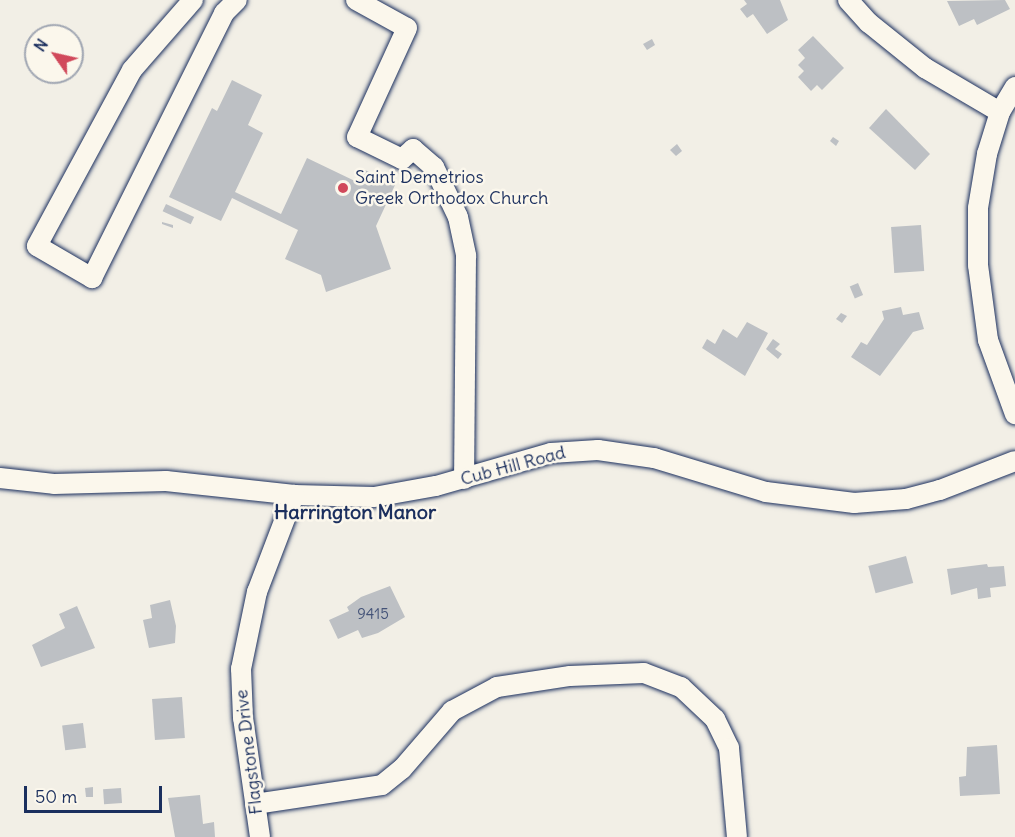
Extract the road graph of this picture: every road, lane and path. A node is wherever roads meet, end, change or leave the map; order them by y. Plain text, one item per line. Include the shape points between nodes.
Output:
1 (193, 0) edge
2 (237, 0) edge
3 (356, 0) edge
4 (848, 0) edge
5 (1015, 87) edge
6 (1000, 112) junction
7 (1015, 414) edge
8 (1015, 461) edge
9 (0, 478) edge
10 (464, 479) junction
11 (294, 495) junction
12 (255, 804) junction
13 (260, 837) edge
14 (738, 837) edge

1 - 2 street via 132,70 37,246 92,278 224,13
3 - 10 street via 407,28 357,137 402,159 413,149 434,167 458,217 466,256
4 - 6 street via 869,23 925,68
5 - 6 street
6 - 7 street via 987,154 978,208 978,265 988,340
8 - 10 street, Cub Hill Road via 906,499 854,503 766,492 654,459 598,450 551,453
9 - 11 street, Cub Hill Road via 54,484 166,481
10 - 11 street, Cub Hill Road via 374,497
11 - 12 street, Flagstone Drive via 244,637 243,718
12 - 13 street, Flagstone Drive
12 - 14 street via 382,785 402,770 452,711 497,687 570,676 645,673 681,687 715,719 729,748

